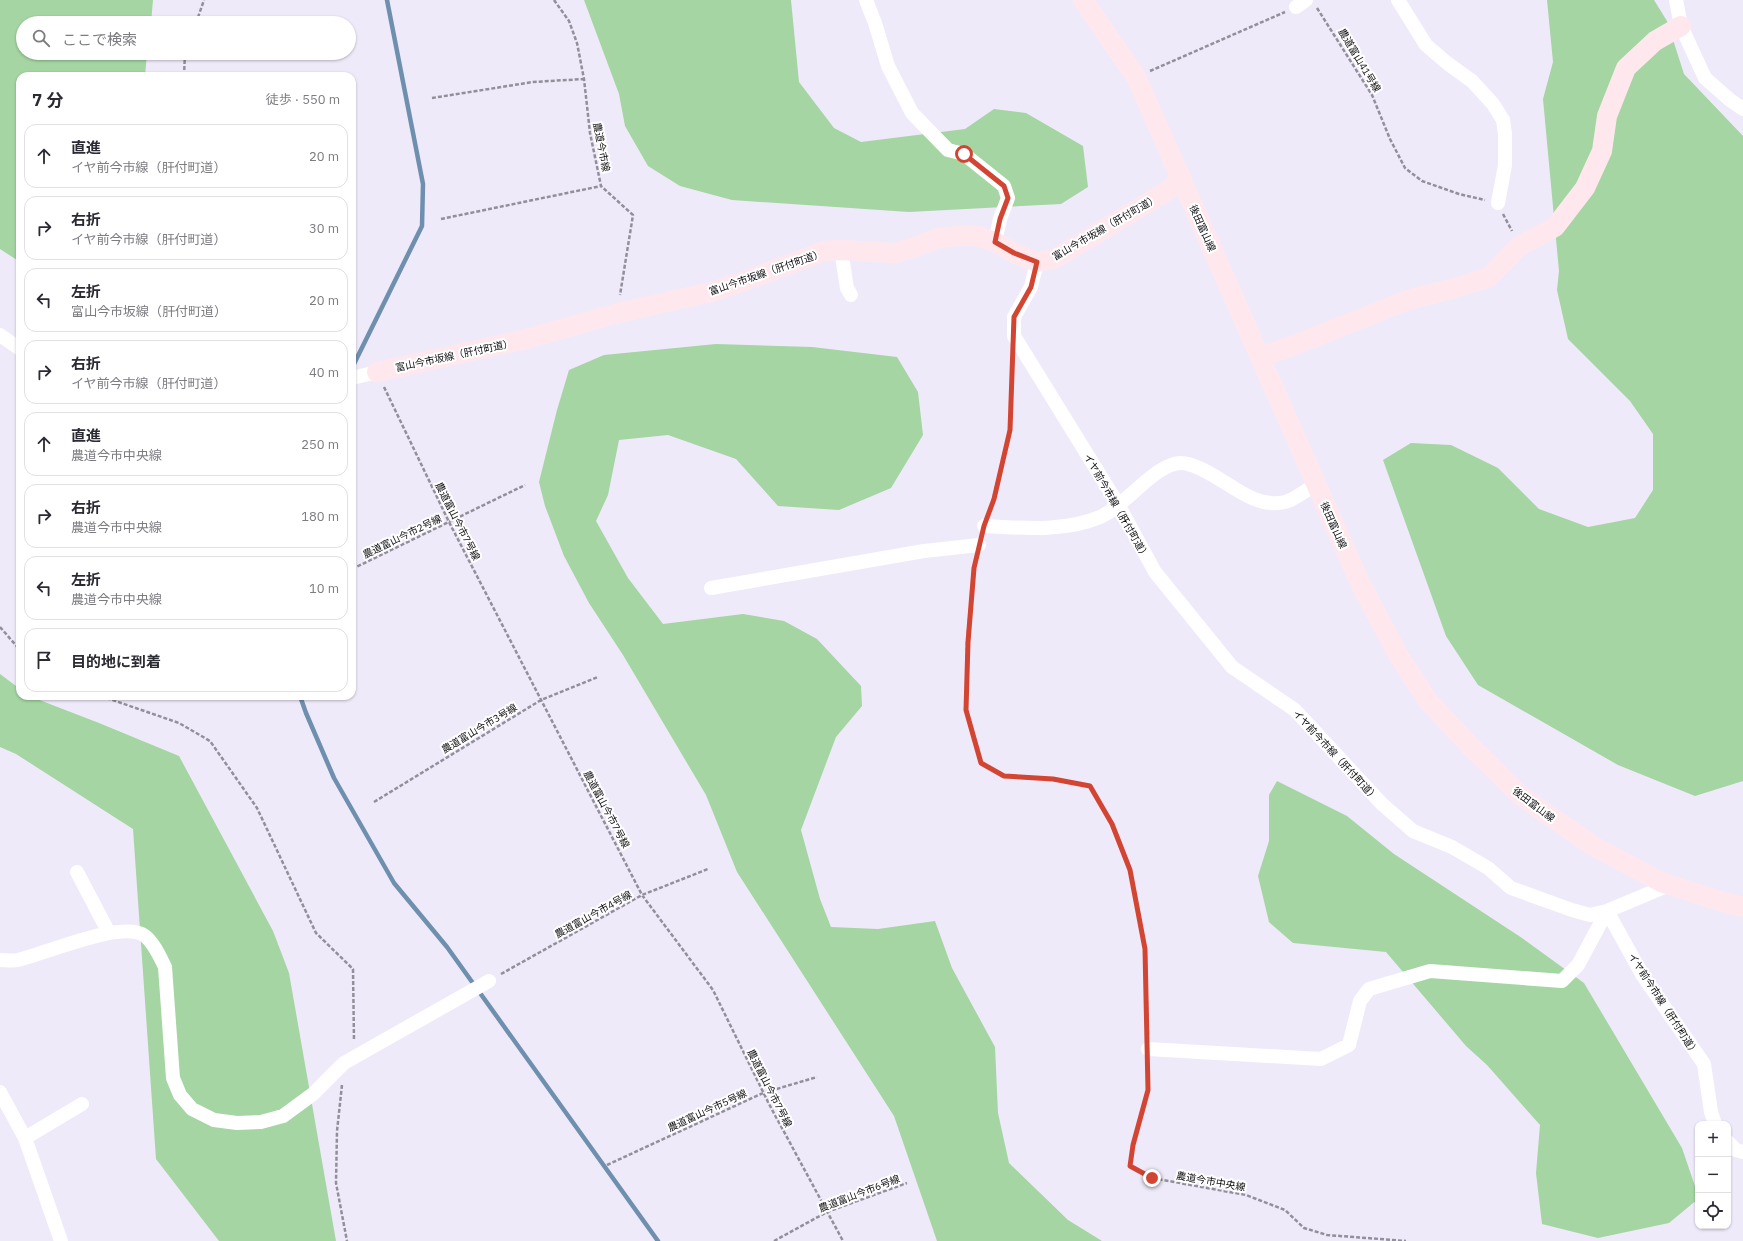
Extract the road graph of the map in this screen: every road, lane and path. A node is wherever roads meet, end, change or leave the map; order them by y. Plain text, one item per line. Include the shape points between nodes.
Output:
1 (204, 0) edge
2 (554, 0) edge
3 (866, 0) edge
4 (1083, 0) edge
5 (1398, 0) edge
6 (1676, 0) edge
7 (1301, 3) edge
8 (198, 16) edge
9 (1681, 26) junction
10 (185, 60) edge
11 (184, 72) edge
12 (1136, 77) junction
13 (584, 79) junction
14 (432, 98) dead end
15 (1743, 109) edge
16 (1182, 179) junction
17 (602, 186) junction
18 (1498, 203) junction
19 (441, 219) dead end
20 (995, 242) junction
21 (1519, 246) junction
22 (841, 250) junction
23 (1037, 262) junction
24 (851, 295) dead end
25 (618, 314) junction
26 (0, 335) edge
27 (1014, 336) junction
28 (16, 346) edge
29 (1260, 357) junction
30 (377, 372) junction
31 (356, 377) edge
32 (1316, 484) junction
33 (525, 485) dead end
34 (1119, 506) junction
35 (449, 522) junction
36 (984, 526) joint
37 (979, 545) joint
38 (356, 567) edge
39 (711, 588) dead end
40 (0, 626) edge
41 (16, 645) edge
42 (598, 677) dead end
43 (113, 700) edge
44 (541, 700) junction
45 (374, 802) dead end
46 (708, 869) dead end
47 (77, 872) dead end
48 (1669, 884) junction
49 (642, 895) junction
50 (1743, 907) edge
51 (1607, 911) junction
52 (109, 933) junction
53 (0, 960) edge
54 (489, 981) joint
55 (1148, 1049) junction
56 (349, 1060) junction
57 (817, 1078) dead end
58 (0, 1092) edge
59 (763, 1093) junction
60 (82, 1104) dead end
61 (1714, 1121) edge
62 (26, 1138) junction
63 (1731, 1145) edge
64 (1743, 1152) edge
65 (607, 1165) dead end
66 (908, 1183) dead end
67 (827, 1212) junction
68 (61, 1241) edge
69 (347, 1241) edge
70 (774, 1241) edge
71 (843, 1241) edge
72 (1406, 1241) edge

1 - 8 path
2 - 13 path, 農道今市線 via 569,21 577,43
3 - 20 street via 888,66 912,113 948,150 964,154 1004,186 1008,198
4 - 12 street, 後田富山線
5 - 18 street via 1426,45 1472,81 1493,104 1503,120 1505,165
6 - 9 street
7 - 12 path, 農道富山41号線
7 - 18 path, 農道富山41号線 via 1316,5 1372,95 1404,168 1422,181 1459,194
9 - 15 street via 1705,78
9 - 21 street via 1655,41 1626,68 1607,116 1602,151 1586,188 1555,227
10 - 11 path
12 - 16 street, 後田富山線
13 - 14 path via 533,82
13 - 17 path, 農道今市線 via 590,133
16 - 23 street, 富山今市坂線（肝付町道） via 1164,193 1054,259
16 - 29 street, 後田富山線
17 - 19 path
17 - 25 path, 農道今市線 via 633,215
18 - 21 path
20 - 22 street, 富山今市坂線（肝付町道） via 977,236 957,236 938,238 894,253
20 - 23 street, 富山今市坂線（肝付町道）
21 - 29 street via 1490,277 1408,300
22 - 24 street via 847,288
22 - 25 street, 富山今市坂線（肝付町道） via 824,251 710,292
23 - 27 street via 1031,287 1014,317
25 - 30 street, 富山今市坂線（肝付町道） via 526,339
26 - 28 street
27 - 34 street, イヤ前今市線（肝付町道）
27 - 36 path via 1010,430 994,499
29 - 32 street, 後田富山線
30 - 31 street
30 - 35 path, 農道富山今市7号線
32 - 34 street via 1286,502 1270,503 1250,497 1203,469 1182,463 1167,466 1152,475
32 - 48 street, 後田富山線 via 1360,583 1397,653 1428,700 1521,796 1595,847
33 - 35 path, 農道富山今市2号線
34 - 36 street via 1100,517 1077,524 1035,528
34 - 51 street, イヤ前今市線（肝付町道） via 1155,572 1232,667 1295,710 1382,804 1413,831 1452,847 1488,868 1511,888 1590,915
35 - 38 path, 農道富山今市2号線
35 - 44 path, 農道富山今市7号線
37 - 39 street via 924,551
37 - 55 path, 農道今市中央線 via 974,568 968,642 966,710 981,763 1004,776 1053,779 1090,786 1112,824 1130,870 1145,949
40 - 41 path
42 - 44 path, 農道富山今市3号線
43 - 56 path via 179,723 210,741 257,808 316,933 353,968
44 - 45 path, 農道富山今市3号線
44 - 49 path, 農道富山今市7号線
46 - 49 path, 農道富山今市4号線
47 - 52 street
48 - 50 street, 後田富山線
48 - 51 street
49 - 54 path, 農道富山今市4号線
49 - 59 path, 農道富山今市7号線 via 713,990
51 - 55 street via 1578,965 1562,981 1430,971 1369,989 1360,1001 1349,1045 1321,1059
51 - 61 street, イヤ前今市線（肝付町道） via 1643,976 1704,1064
52 - 53 street via 17,960
52 - 56 street via 129,930 145,936 165,967 173,1078 180,1095 192,1109 214,1120 237,1123 261,1122 283,1116 313,1094
54 - 56 street
55 - 72 path, 農道今市中央線 via 1148,1090 1130,1166 1152,1178 1246,1195 1285,1210 1304,1228 1327,1235
56 - 69 path via 338,1131 336,1183
57 - 59 path, 農道富山今市5号線
58 - 62 street
59 - 65 path, 農道富山今市5号線
59 - 67 path, 農道富山今市7号線
60 - 62 street
62 - 68 street
63 - 64 street
66 - 67 path, 農道富山今市6号線
67 - 70 path, 農道富山今市6号線
67 - 71 path, 農道富山今市7号線

